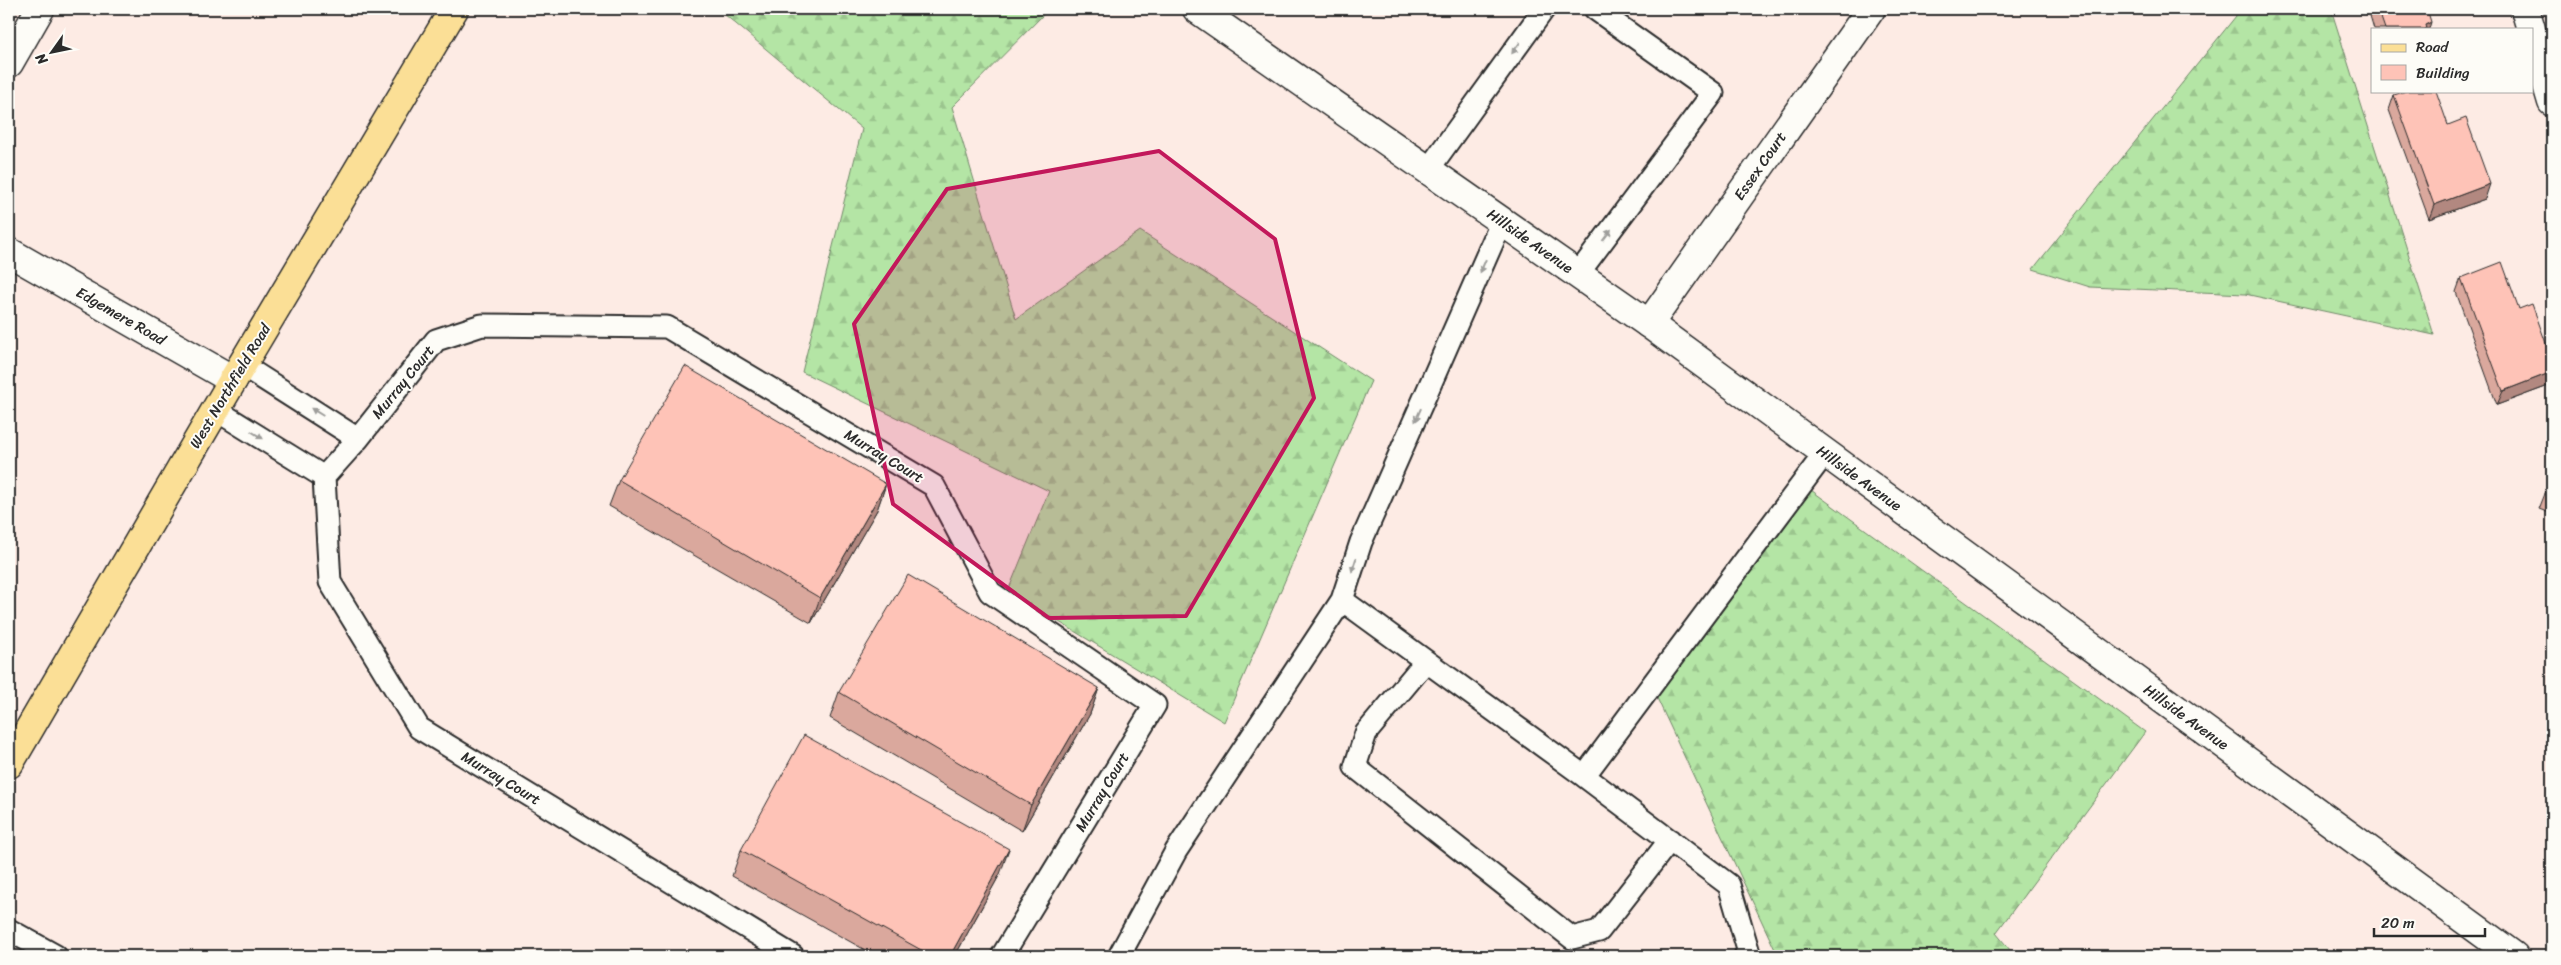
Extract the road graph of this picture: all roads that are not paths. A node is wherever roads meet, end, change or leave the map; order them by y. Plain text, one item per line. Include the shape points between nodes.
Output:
1 (40, 9) edge
2 (454, 9) edge
3 (1197, 9) edge
4 (1544, 9) edge
5 (1595, 9) edge
6 (1871, 9) edge
7 (2526, 9) edge
8 (2531, 28) edge
9 (2534, 41) edge
10 (9, 63) edge
11 (2552, 102) edge
12 (1428, 170) junction
13 (1502, 221) junction
14 (9, 252) edge
15 (1578, 274) junction
16 (1649, 324) junction
17 (238, 372) junction
18 (216, 410) junction
19 (358, 438) junction
20 (1825, 453) junction
21 (324, 477) junction
22 (1342, 600) junction
23 (1426, 661) junction
24 (9, 764) edge
25 (1584, 776) junction
26 (1670, 840) junction
27 (9, 930) edge
28 (1748, 955) edge
29 (56, 956) edge
30 (793, 956) edge
31 (1002, 956) edge
32 (1119, 956) edge
33 (2514, 956) edge

1 - 10 street
2 - 17 main road, West Northfield Road
3 - 12 street, Hillside Avenue
4 -> 12 lane
15 -> 5 lane via 1714,93
6 - 16 street, Essex Court
7 - 8 street
9 - 11 street
12 - 13 street, Hillside Avenue
13 - 15 street, Hillside Avenue
13 -> 22 lane via 1361,542
14 - 17 street, Edgemere Road
15 - 16 street, Hillside Avenue
16 - 20 street, Hillside Avenue
17 - 18 main road, West Northfield Road
19 -> 17 lane
18 -> 21 lane
18 - 24 main road, West Northfield Road
19 - 21 lane
19 - 31 lane, Murray Court via 436,340 482,325 667,327 934,486 990,592 1155,705
20 - 25 lane
20 - 33 street, Hillside Avenue
21 - 30 lane, Murray Court via 330,582 419,728
22 - 23 lane
22 - 32 lane via 1176,851
23 - 25 lane
23 - 26 lane via 1366,733 1355,767 1572,938 1599,930
25 - 26 lane
26 - 28 lane via 1729,885
27 - 29 lane

